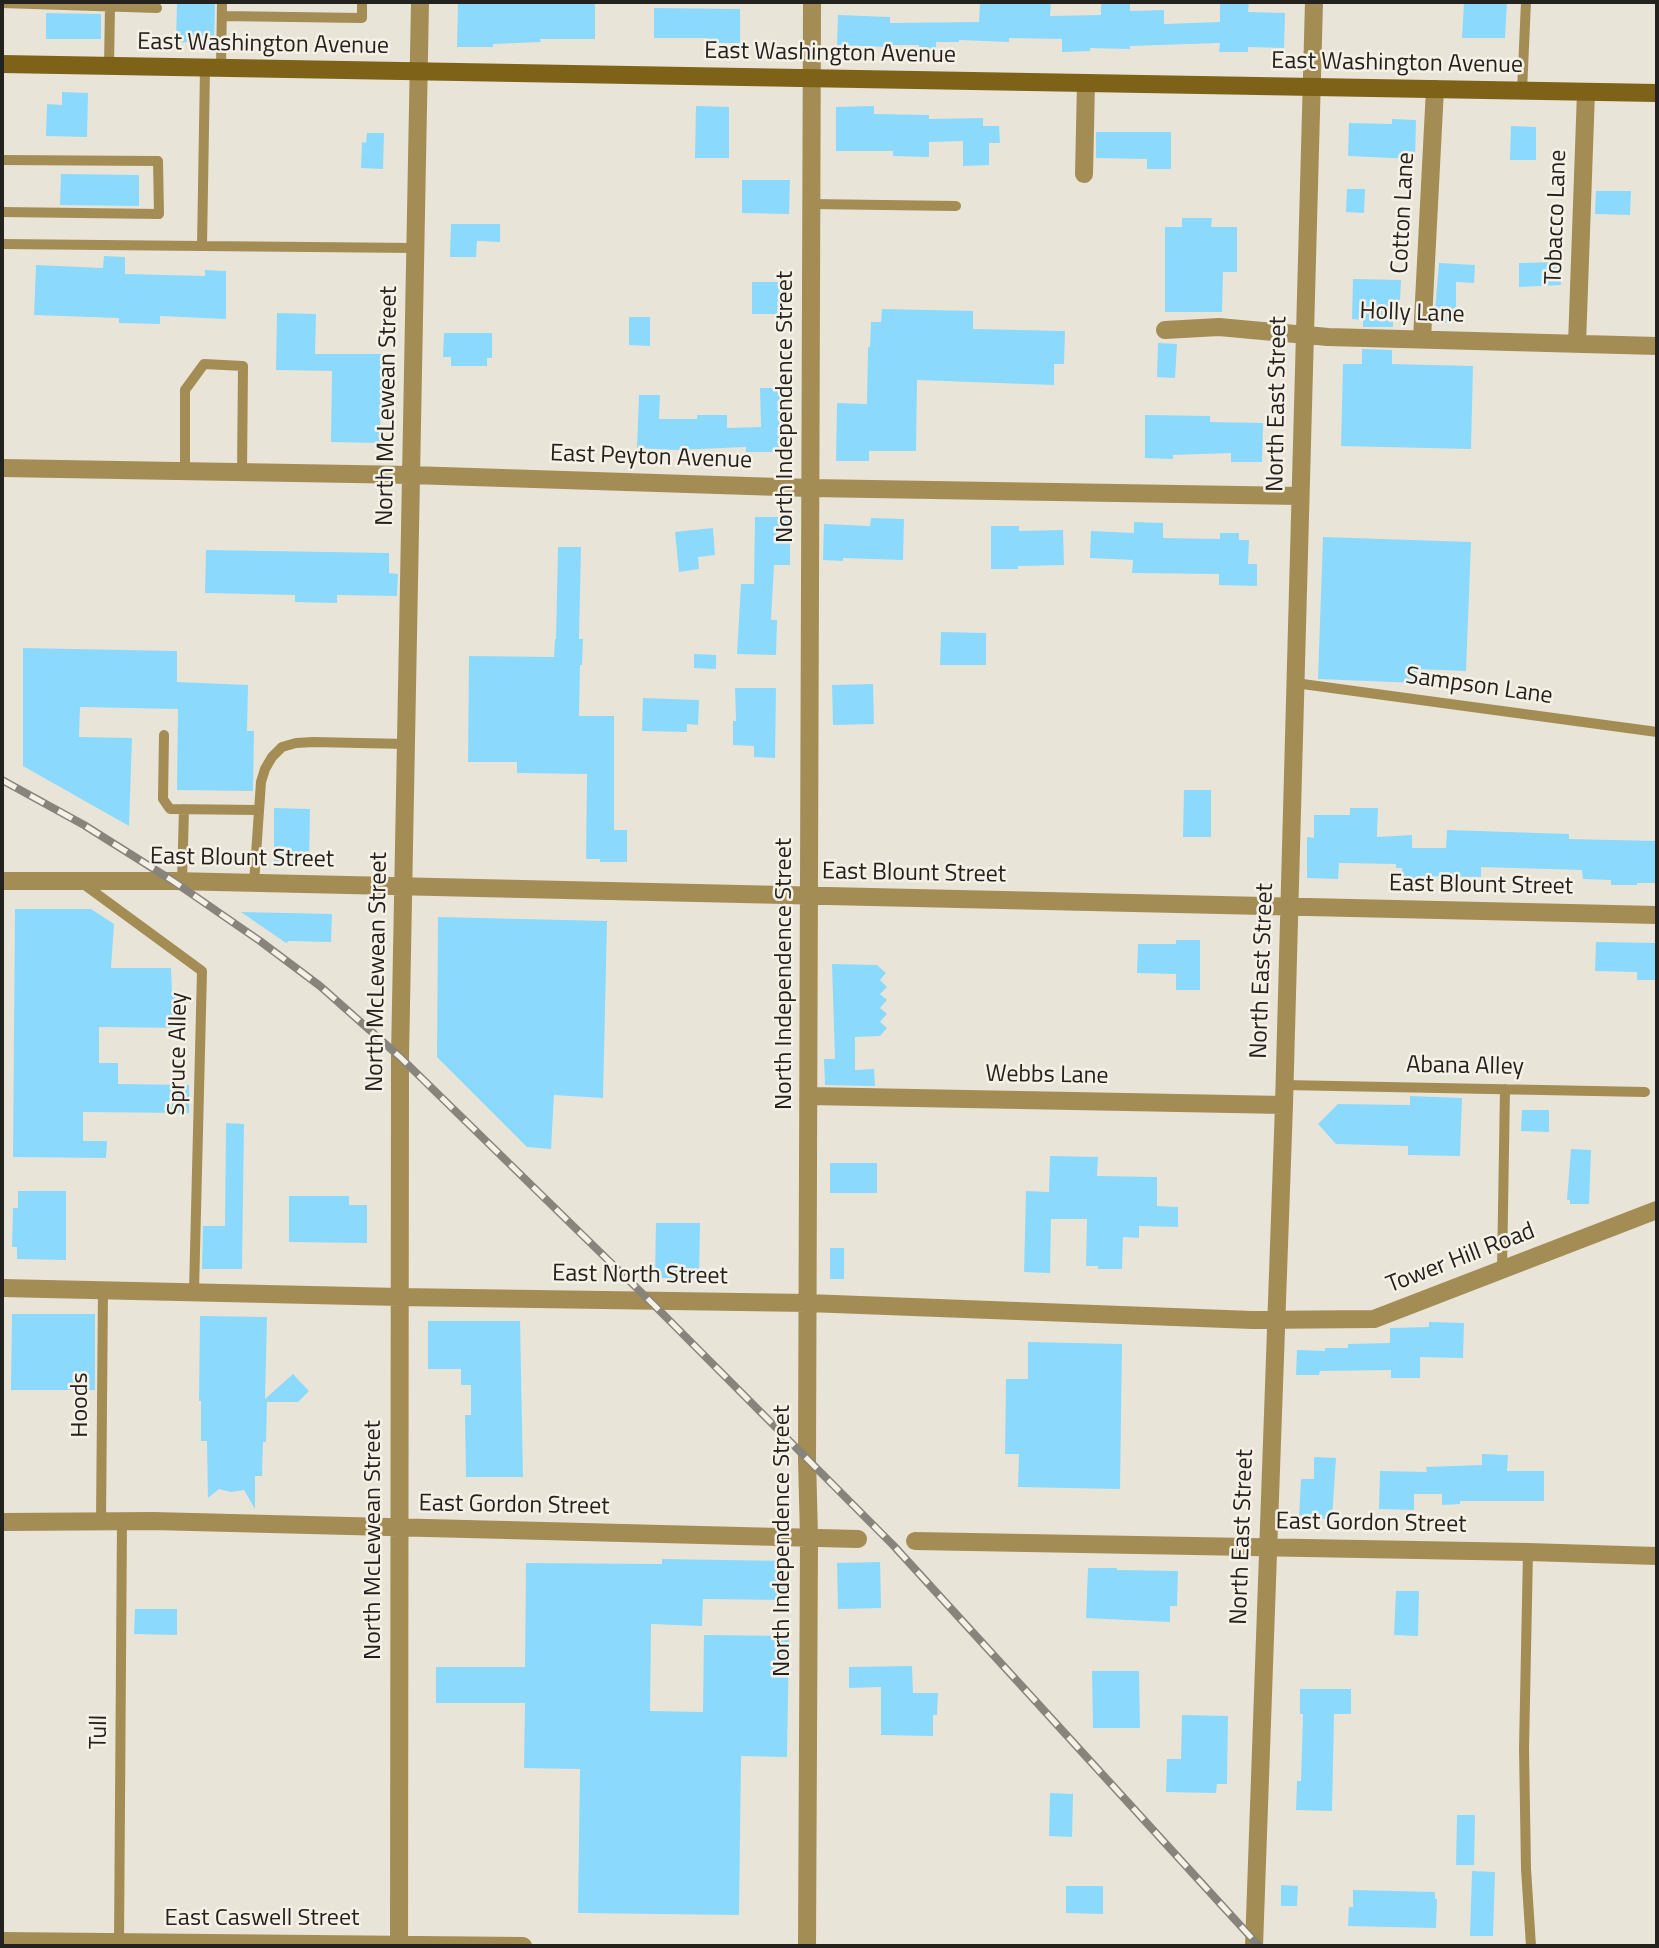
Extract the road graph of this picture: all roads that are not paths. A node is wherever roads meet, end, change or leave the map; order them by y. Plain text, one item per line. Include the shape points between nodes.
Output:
1 (222, 2) edge
2 (362, 2) edge
3 (420, 2) edge
4 (812, 2) edge
5 (1314, 2) edge
6 (1526, 2) edge
7 (2, 3) edge
8 (110, 6) junction
9 (157, 8) dead end
10 (222, 16) junction
11 (2, 64) edge
12 (109, 66) junction
13 (213, 69) junction
14 (418, 71) junction
15 (812, 78) junction
16 (1086, 83) junction
17 (1311, 87) junction
18 (1435, 89) junction
19 (1522, 91) junction
20 (1586, 92) junction
21 (1657, 93) edge
22 (2, 160) edge
23 (1084, 174) dead end
24 (811, 204) junction
25 (956, 206) dead end
26 (2, 212) edge
27 (2, 244) edge
28 (202, 246) junction
29 (415, 248) junction
30 (1165, 330) dead end
31 (1304, 334) junction
32 (1422, 339) junction
33 (1577, 344) junction
34 (1657, 346) edge
35 (2, 468) edge
36 (185, 471) junction
37 (242, 473) junction
38 (411, 475) junction
39 (810, 488) junction
40 (1300, 496) junction
41 (1295, 684) junction
42 (1657, 732) edge
43 (164, 735) dead end
44 (407, 744) junction
45 (184, 809) junction
46 (258, 810) junction
47 (2, 881) edge
48 (79, 881) junction
49 (182, 881) junction
50 (254, 883) junction
51 (404, 887) junction
52 (809, 896) junction
53 (1289, 906) junction
54 (1657, 915) edge
55 (1284, 1085) junction
56 (1505, 1089) junction
57 (1645, 1092) dead end
58 (809, 1096) junction
59 (1284, 1105) junction
60 (1657, 1210) edge
61 (1502, 1270) junction
62 (2, 1288) edge
63 (103, 1289) junction
64 (194, 1291) junction
65 (399, 1297) junction
66 (808, 1303) junction
67 (1277, 1319) junction
68 (101, 1521) junction
69 (122, 1521) junction
70 (2, 1522) edge
71 (398, 1528) junction
72 (809, 1537) junction
73 (858, 1539) dead end
74 (915, 1541) dead end
75 (1267, 1547) junction
76 (1528, 1552) junction
77 (1657, 1556) edge
78 (2, 1941) edge
79 (119, 1942) junction
80 (1254, 1944) edge
81 (399, 1945) edge
82 (523, 1946) edge
83 (807, 1946) edge
84 (1531, 1946) edge

1 - 10 lane
2 - 10 lane via 362,18
3 - 14 street, North McLewean Street
4 - 15 street, North Independence Street
5 - 17 street, North East Street
6 - 19 lane
7 - 8 lane
8 - 9 lane
8 - 12 lane
10 - 13 lane
11 - 12 street, East Washington Avenue
12 - 13 street, East Washington Avenue
13 - 14 street, East Washington Avenue
13 - 28 lane
14 - 15 street, East Washington Avenue
14 - 29 street, North McLewean Street
15 - 16 street, East Washington Avenue
15 - 24 street, North Independence Street
16 - 17 street, East Washington Avenue
16 - 23 street
17 - 18 street, East Washington Avenue
17 - 31 street, North East Street
18 - 19 street, East Washington Avenue
18 - 32 street, Cotton Lane
19 - 20 street, East Washington Avenue
20 - 21 street, East Washington Avenue
20 - 33 street, Tobacco Lane
22 - 26 lane via 158,161 159,214
24 - 25 lane
24 - 39 street, North Independence Street
27 - 28 lane
28 - 29 lane
29 - 38 street, North McLewean Street
30 - 31 street, Holly Lane via 1219,327
31 - 32 street, Holly Lane
31 - 40 street, North East Street
32 - 33 street, Holly Lane
33 - 34 street, Holly Lane
35 - 36 street, East Peyton Avenue
36 - 37 street, East Peyton Avenue
36 - 37 lane via 185,390 204,364 243,366
37 - 38 street, East Peyton Avenue
38 - 39 street, East Peyton Avenue
38 - 44 street, North McLewean Street
39 - 40 street, East Peyton Avenue
39 - 52 street, North Independence Street
40 - 41 street, North East Street
41 - 42 lane, Sampson Lane
41 - 53 street, North East Street
43 - 45 lane via 163,799 170,809
44 - 46 lane via 313,742 282,747 265,769
44 - 51 street, North McLewean Street
45 - 46 lane
45 - 49 lane
46 - 50 lane
47 - 48 street, East Blount Street
48 - 49 street, East Blount Street
48 - 64 lane, Spruce Alley via 202,971
49 - 50 street, East Blount Street
50 - 51 street, East Blount Street
51 - 52 street, East Blount Street
51 - 65 street, North McLewean Street
52 - 53 street, East Blount Street
52 - 58 street, North Independence Street
53 - 54 street, East Blount Street
53 - 55 street, North East Street
55 - 56 lane, Abana Alley
55 - 59 street, North East Street
56 - 57 lane, Abana Alley
56 - 61 lane
58 - 59 street, Webbs Lane
58 - 66 street, North Independence Street
59 - 67 street, North East Street
60 - 61 street, Tower Hill Road
61 - 67 street, Tower Hill Road via 1374,1319
62 - 63 street, East North Street
63 - 64 street, East North Street
63 - 68 lane, Hoods
64 - 65 street, East North Street
65 - 66 street, East North Street
65 - 71 street, North McLewean Street
66 - 67 street, East North Street
66 - 72 street, North Independence Street
67 - 75 street, North East Street
68 - 69 street, East Gordon Street
68 - 70 street, East Gordon Street
69 - 71 street, East Gordon Street
69 - 79 lane, Tull
71 - 72 street, East Gordon Street
71 - 81 street, North McLewean Street
72 - 73 street, East Gordon Street
72 - 83 street, North Independence Street
74 - 75 street, East Gordon Street
75 - 76 street, East Gordon Street
75 - 80 street, North East Street
76 - 77 street, East Gordon Street
76 - 84 lane via 1524,1749
78 - 79 street, East Caswell Street
79 - 81 street, East Caswell Street
81 - 82 street, East Caswell Street

